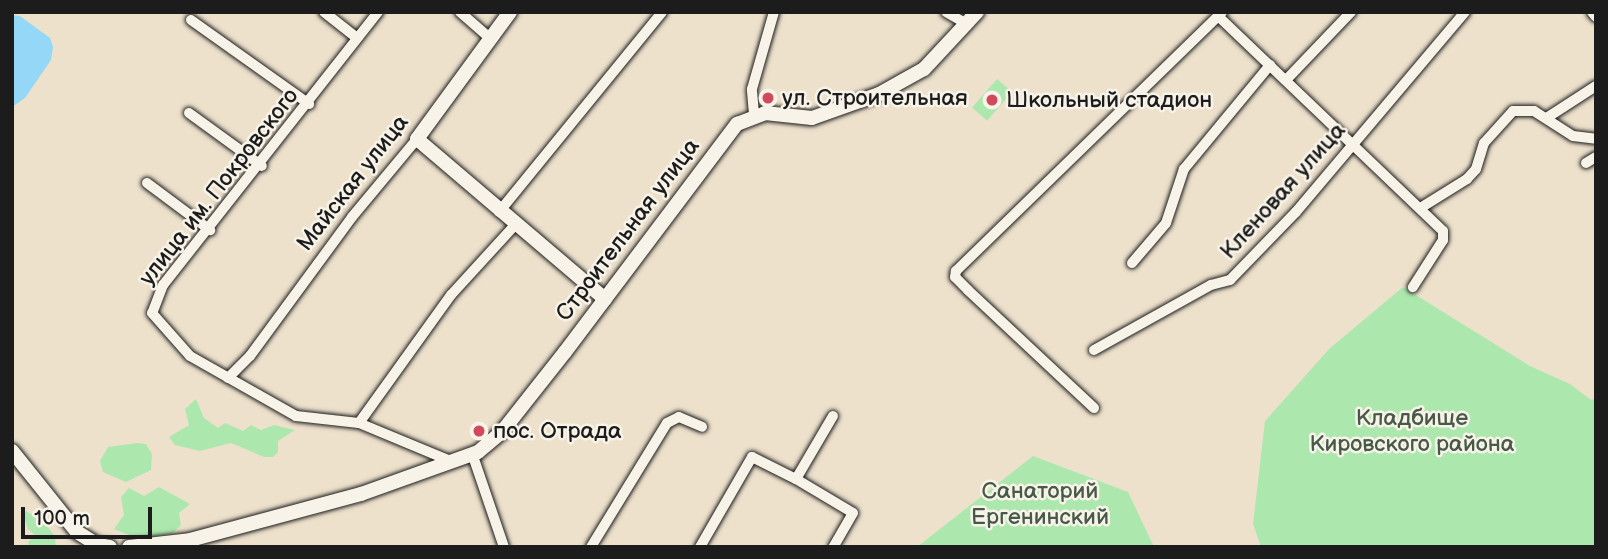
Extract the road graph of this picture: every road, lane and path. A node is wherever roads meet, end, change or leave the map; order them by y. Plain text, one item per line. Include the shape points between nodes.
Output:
1 (324, 12) edge
2 (378, 12) edge
3 (460, 12) edge
4 (510, 12) edge
5 (662, 12) edge
6 (774, 12) edge
7 (946, 12) edge
8 (977, 12) edge
9 (1351, 12) edge
10 (1465, 12) edge
11 (1592, 12) edge
12 (1220, 14) edge
13 (1596, 17) edge
14 (191, 20) dead end
15 (967, 24) junction
16 (357, 38) junction
17 (491, 39) junction
18 (1270, 65) junction
19 (1287, 79) junction
20 (1596, 86) edge
21 (309, 104) junction
22 (189, 113) dead end
23 (754, 114) junction
24 (1548, 117) junction
25 (417, 139) junction
26 (1596, 139) edge
27 (1353, 141) junction
28 (1596, 157) edge
29 (1586, 163) dead end
30 (262, 166) junction
31 (147, 183) dead end
32 (1422, 207) junction
33 (499, 212) junction
34 (514, 226) junction
35 (210, 230) junction
36 (1132, 263) dead end
37 (1413, 286) dead end
38 (604, 299) junction
39 (1094, 350) dead end
40 (228, 378) junction
41 (1094, 408) dead end
42 (833, 416) dead end
43 (359, 423) junction
44 (702, 427) dead end
45 (12, 451) edge
46 (472, 456) junction
47 (453, 463) junction
48 (796, 479) junction
49 (503, 544) edge
50 (110, 547) edge
51 (129, 547) edge
52 (513, 547) edge
53 (591, 547) edge
54 (700, 547) edge
55 (833, 547) edge

1 - 16 street
2 - 16 street, улица им. Покровского
3 - 17 street
4 - 17 street, Майская улица
5 - 33 street
6 - 23 street via 752,89
7 - 15 street
8 - 15 street
9 - 19 street
10 - 27 street, Кленовая улица
11 - 13 street
12 - 18 street
12 - 41 street via 956,271 955,277 968,290
14 - 21 street
15 - 23 street via 924,69 849,107 812,118
16 - 21 street, улица им. Покровского
17 - 25 street, Майская улица
18 - 19 street
18 - 36 street via 1184,169 1166,223
19 - 27 street
20 - 24 street
21 - 30 street, улица им. Покровского
22 - 30 street
23 - 38 street, Строительная улица via 721,143
24 - 26 street via 1573,136
24 - 32 street via 1521,108 1513,111 1484,143 1476,169 1467,179
25 - 33 street
25 - 40 street, Майская улица via 352,217 250,356
27 - 32 street
27 - 39 street, Кленовая улица via 1296,212 1230,280 1211,285
28 - 29 street
30 - 35 street, улица им. Покровского
31 - 35 street
32 - 37 street via 1443,231 1443,240
33 - 34 street
34 - 38 street
34 - 43 street via 451,295
35 - 40 street, улица им. Покровского via 163,285 152,313 190,356
38 - 46 street, Строительная улица via 501,433
40 - 43 street, улица им. Покровского via 296,416
42 - 48 street
43 - 47 street, улица им. Покровского
44 - 53 street via 679,417 667,423
45 - 50 street via 77,531
46 - 47 street, Строительная улица
46 - 49 street
47 - 51 street, Строительная улица via 361,494 190,540
48 - 54 street via 752,457
48 - 55 street via 853,513
49 - 52 street

